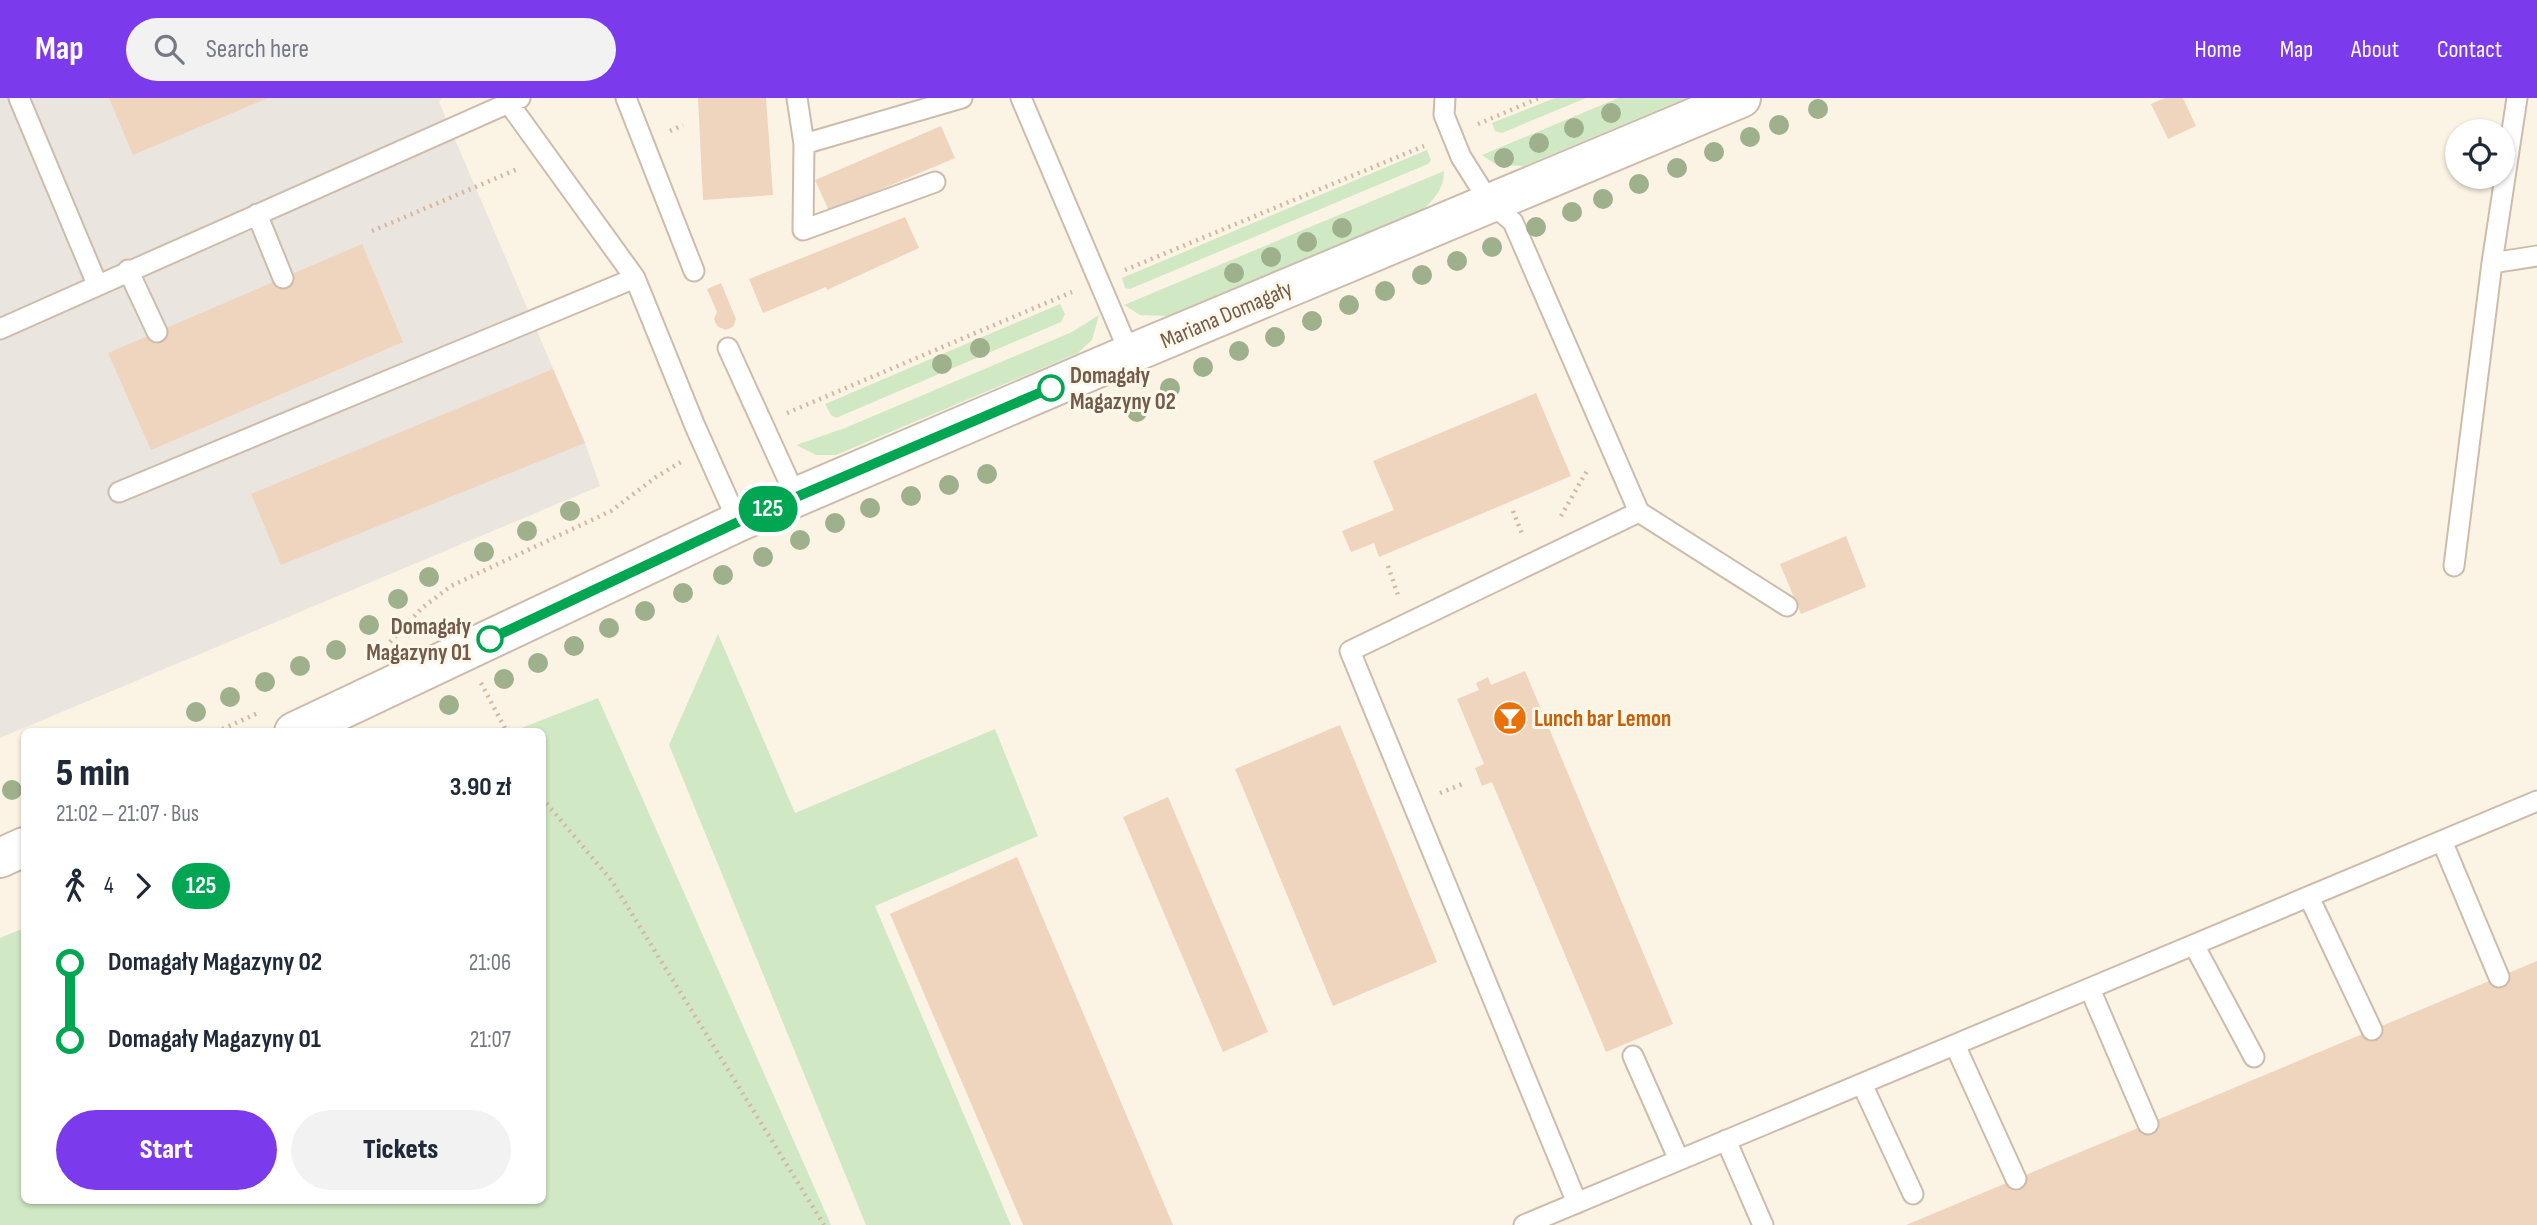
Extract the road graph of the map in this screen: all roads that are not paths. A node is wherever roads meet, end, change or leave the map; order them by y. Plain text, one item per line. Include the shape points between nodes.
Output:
1 (19, 98) edge
2 (626, 98) edge
3 (797, 98) edge
4 (962, 98) edge
5 (1021, 98) edge
6 (1445, 98) edge
7 (1741, 98) edge
8 (2517, 98) edge
9 (511, 100) edge
10 (902, 106) edge
11 (804, 144) junction
12 (935, 182) dead end
13 (1490, 204) junction
14 (257, 214) junction
15 (2537, 256) edge
16 (2492, 263) junction
17 (128, 270) junction
18 (694, 271) dead end
19 (283, 278) dead end
20 (635, 278) junction
21 (97, 284) junction
22 (0, 329) edge
23 (157, 332) dead end
24 (728, 348) dead end
25 (1130, 354) junction
26 (119, 492) dead end
27 (796, 497) junction
28 (1639, 512) junction
29 (738, 522) junction
30 (2454, 566) dead end
31 (1787, 606) dead end
32 (302, 728) edge
33 (2537, 801) edge
34 (2442, 841) junction
35 (21, 848) edge
36 (0, 858) edge
37 (2309, 897) junction
38 (2194, 945) junction
39 (2499, 976) dead end
40 (2090, 989) junction
41 (2372, 1030) dead end
42 (1955, 1045) junction
43 (1633, 1056) dead end
44 (2254, 1057) dead end
45 (1862, 1084) junction
46 (2148, 1124) dead end
47 (1726, 1140) junction
48 (1679, 1160) junction
49 (2017, 1179) dead end
50 (1913, 1194) dead end
51 (1577, 1203) junction
52 (1548, 1220) edge
53 (1524, 1225) edge
54 (1763, 1225) edge

1 - 21 lane
2 - 18 lane
3 - 11 lane
4 - 10 lane
5 - 25 lane
6 - 13 lane via 1444,115 1456,146
7 - 13 street, Mariana Domagały
8 - 16 lane
9 - 14 lane
9 - 20 lane via 546,157
10 - 11 lane
11 - 12 lane via 803,230
13 - 25 street, Mariana Domagały
13 - 28 lane via 1513,222
14 - 17 lane
14 - 19 lane
15 - 16 lane
16 - 30 lane
17 - 21 lane
17 - 23 lane
20 - 26 lane
20 - 29 lane
21 - 22 lane
24 - 27 lane
25 - 27 street, Mariana Domagały
27 - 29 street, Mariana Domagały
28 - 31 lane
28 - 51 lane via 1350,651
29 - 32 street, Mariana Domagały
33 - 34 lane
34 - 37 lane
34 - 39 lane
35 - 36 street
37 - 38 lane
37 - 41 lane
38 - 40 lane
38 - 44 lane
40 - 42 lane
40 - 46 lane
42 - 45 lane
42 - 49 lane
43 - 48 lane
45 - 47 lane
45 - 50 lane
47 - 48 lane
47 - 54 lane
48 - 51 lane
51 - 52 lane
52 - 53 lane

